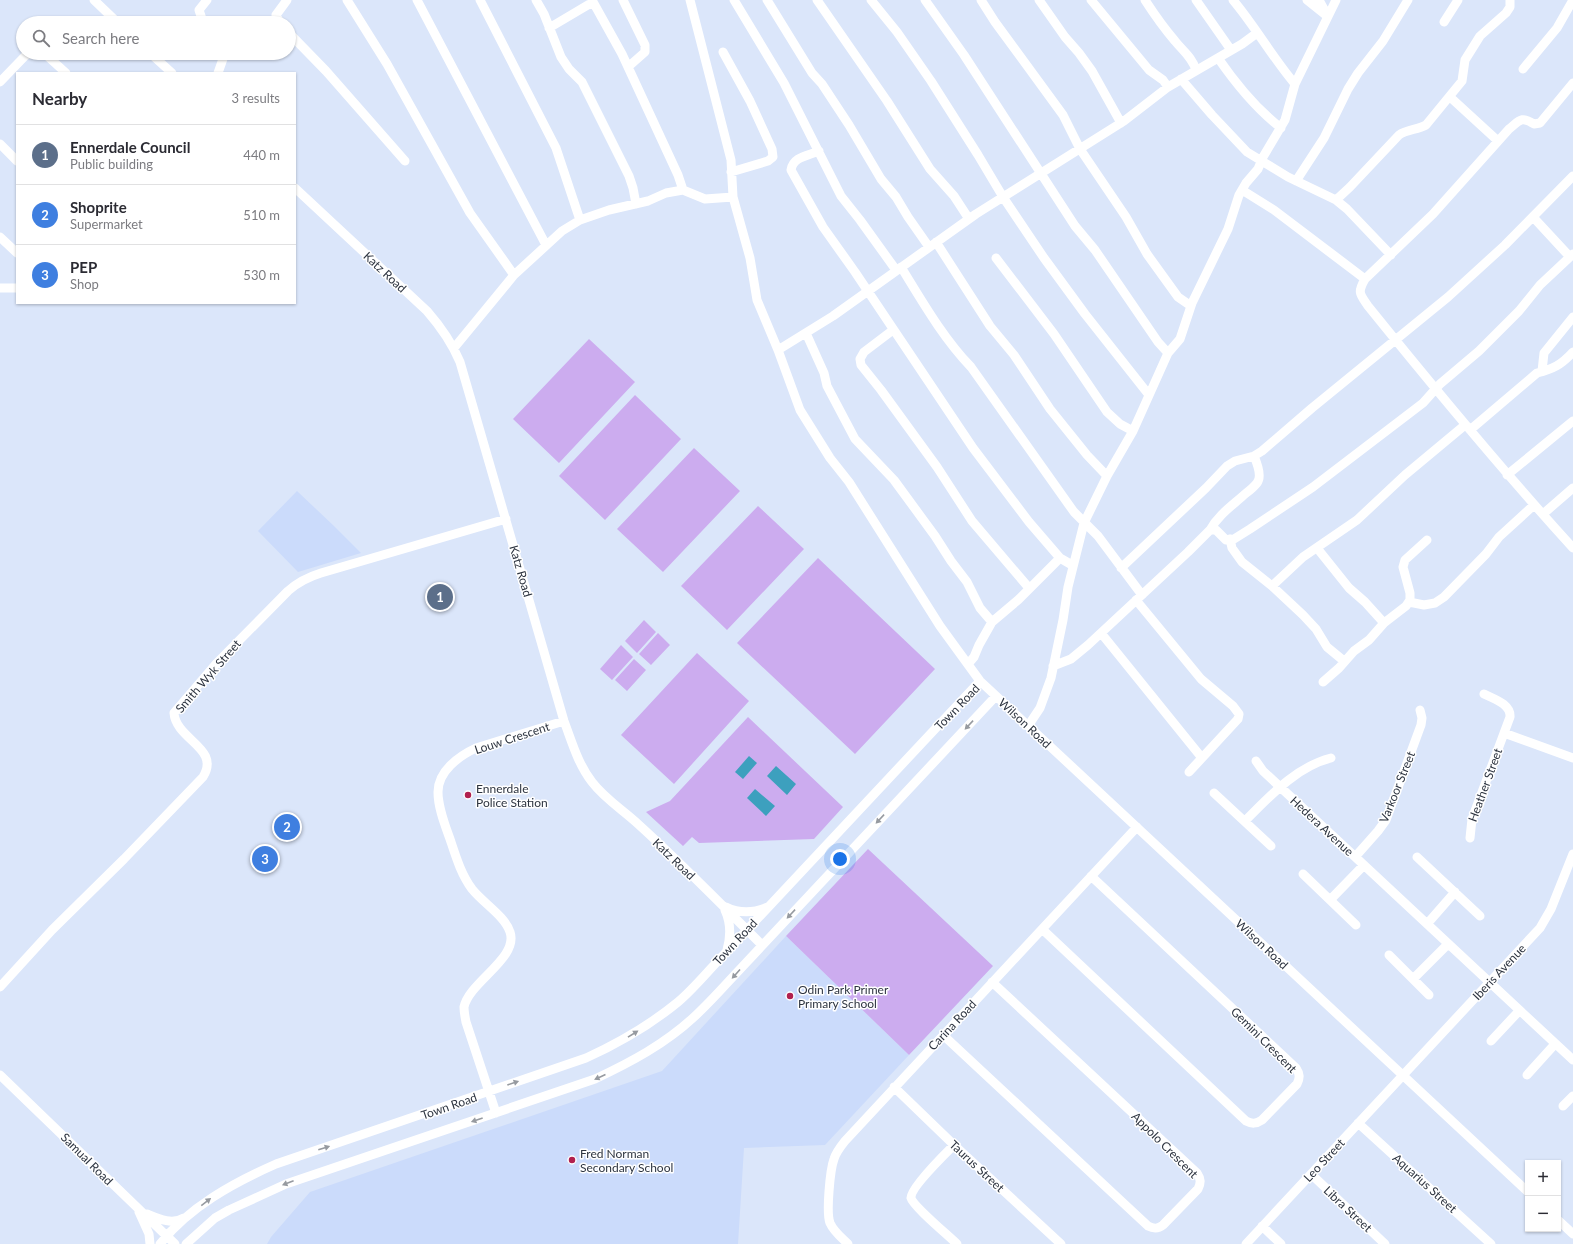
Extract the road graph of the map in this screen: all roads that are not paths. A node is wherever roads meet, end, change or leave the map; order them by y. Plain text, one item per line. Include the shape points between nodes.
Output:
1 (94, 0) edge
2 (207, 0) edge
3 (287, 0) edge
4 (347, 0) edge
5 (416, 0) edge
6 (480, 0) edge
7 (536, 0) edge
8 (623, 0) edge
9 (690, 0) edge
10 (734, 0) edge
11 (767, 0) edge
12 (817, 0) edge
13 (871, 0) edge
14 (924, 0) edge
15 (981, 0) edge
16 (1039, 0) edge
17 (1091, 0) edge
18 (1145, 0) edge
19 (1196, 0) edge
20 (1233, 0) edge
21 (1306, 0) edge
22 (1319, 0) edge
23 (1336, 0) edge
24 (1408, 0) edge
25 (1458, 0) edge
26 (1510, 0) edge
27 (1573, 0) edge
28 (592, 1) edge
29 (111, 16) edge
30 (201, 16) edge
31 (276, 16) edge
32 (1328, 16) junction
33 (1444, 22) dead end
34 (549, 28) junction
35 (1257, 33) junction
36 (296, 40) edge
37 (1231, 50) junction
38 (723, 52) dead end
39 (1218, 58) junction
40 (22, 60) edge
41 (52, 60) edge
42 (158, 60) edge
43 (223, 60) edge
44 (628, 67) junction
45 (1523, 69) dead end
46 (1196, 70) junction
47 (65, 72) edge
48 (171, 72) edge
49 (218, 72) edge
50 (1181, 79) junction
51 (0, 82) edge
52 (1573, 83) edge
53 (1294, 84) junction
54 (1168, 87) junction
55 (1450, 97) junction
56 (1121, 123) junction
57 (1281, 128) junction
58 (1498, 141) junction
59 (0, 145) edge
60 (1080, 149) junction
61 (819, 151) junction
62 (16, 160) edge
63 (405, 161) dead end
64 (1261, 161) junction
65 (731, 172) junction
66 (1041, 175) junction
67 (1573, 176) edge
68 (1296, 181) junction
69 (296, 189) edge
70 (683, 190) junction
71 (1242, 190) junction
72 (733, 197) junction
73 (1003, 198) junction
74 (1336, 200) junction
75 (636, 204) junction
76 (1533, 217) junction
77 (969, 219) junction
78 (580, 220) junction
79 (0, 237) edge
80 (546, 245) junction
81 (932, 245) junction
82 (16, 252) edge
83 (1391, 255) junction
84 (1571, 255) edge
85 (996, 258) dead end
86 (898, 269) junction
87 (514, 275) junction
88 (1365, 278) junction
89 (0, 288) edge
90 (16, 288) edge
91 (867, 291) junction
92 (1191, 306) junction
93 (1573, 317) edge
94 (893, 330) junction
95 (806, 333) junction
96 (1396, 340) junction
97 (454, 348) junction
98 (778, 350) junction
99 (1573, 352) edge
100 (1168, 353) junction
101 (1542, 371) junction
102 (1435, 390) junction
103 (1149, 395) junction
104 (1573, 421) edge
105 (1468, 428) junction
106 (1133, 431) junction
107 (1254, 456) junction
108 (1508, 475) junction
109 (1107, 476) junction
110 (1573, 488) edge
111 (1534, 505) junction
112 (1543, 514) junction
113 (506, 519) junction
114 (1084, 523) junction
115 (1210, 530) junction
116 (1230, 539) junction
117 (1427, 540) dead end
118 (1317, 548) junction
119 (1573, 548) edge
120 (1060, 558) junction
121 (1072, 565) junction
122 (1121, 568) junction
123 (1272, 586) junction
124 (1029, 588) junction
125 (1139, 598) junction
126 (1409, 602) junction
127 (992, 622) junction
128 (1384, 623) junction
129 (1101, 633) junction
130 (1344, 661) junction
131 (968, 664) junction
132 (1053, 666) junction
133 (980, 681) junction
134 (1322, 682) dead end
135 (1484, 694) dead end
136 (996, 696) junction
137 (1420, 710) dead end
138 (564, 721) junction
139 (1028, 726) junction
140 (1504, 733) junction
141 (1202, 758) junction
142 (1331, 758) dead end
143 (1573, 758) edge
144 (1256, 761) dead end
145 (1189, 772) dead end
146 (1280, 787) junction
147 (1214, 793) dead end
148 (1245, 821) junction
149 (1137, 827) junction
150 (1470, 838) dead end
151 (1271, 846) dead end
152 (1573, 854) edge
153 (1417, 856) dead end
154 (1355, 857) junction
155 (1364, 865) junction
156 (1303, 874) dead end
157 (1091, 876) junction
158 (1564, 879) junction
159 (1573, 883) edge
160 (1455, 892) junction
161 (1330, 900) junction
162 (723, 906) junction
163 (769, 906) junction
164 (1480, 916) dead end
165 (1427, 924) junction
166 (1356, 925) dead end
167 (1042, 929) junction
168 (747, 930) junction
169 (1448, 944) junction
170 (762, 945) junction
171 (726, 951) junction
172 (1389, 955) dead end
173 (1413, 979) junction
174 (992, 982) junction
175 (1489, 982) junction
176 (0, 987) edge
177 (1429, 995) dead end
178 (1519, 1011) junction
179 (943, 1035) junction
180 (1491, 1041) dead end
181 (1555, 1044) junction
182 (1573, 1060) edge
183 (0, 1075) edge
184 (1403, 1075) junction
185 (1527, 1075) dead end
186 (894, 1087) junction
187 (489, 1092) junction
188 (1573, 1096) edge
189 (1563, 1106) dead end
190 (496, 1113) junction
191 (1358, 1123) junction
192 (954, 1145) junction
193 (1311, 1174) junction
194 (1525, 1189) edge
195 (139, 1209) junction
196 (187, 1217) junction
197 (1561, 1223) edge
198 (1262, 1226) junction
199 (1573, 1234) edge
200 (166, 1236) junction
201 (150, 1244) edge
202 (160, 1244) edge
203 (175, 1244) edge
204 (186, 1244) edge
205 (848, 1244) edge
206 (957, 1244) edge
207 (1061, 1244) edge
208 (1246, 1244) edge
209 (1281, 1244) edge
210 (1385, 1244) edge
211 (1491, 1244) edge

1 - 29 street
2 - 30 street via 199,10
3 - 31 street
4 - 87 street via 387,64 470,213
5 - 80 street
6 - 78 street via 556,148
7 - 34 street
8 - 44 street via 645,45 645,52
9 - 65 street via 731,160
10 - 61 street via 784,83
11 - 81 street via 812,73 849,125 881,179
12 - 77 street via 887,101 930,169 954,196
13 - 73 street via 897,32 931,82
14 - 66 street via 964,55
15 - 60 street via 999,29 1063,115
16 - 56 street via 1092,71
17 - 54 street via 1149,70
18 - 46 street via 1190,57
19 - 37 street
20 - 35 street via 1249,18
21 - 32 street
22 - 32 street
23 - 32 street
24 - 68 street via 1383,41 1351,83 1324,138
25 - 33 street
26 - 55 street via 1510,7 1506,13 1480,36 1467,56 1462,80
27 - 45 street via 1558,28
28 - 34 street
28 - 44 street
32 - 53 street
34 - 75 street via 561,57 582,82 630,176
35 - 37 street
35 - 53 street
36 - 63 street
37 - 39 street
38 - 65 street via 750,101 772,149 773,157 768,161
39 - 46 street
39 - 57 street via 1249,99
40 - 51 street
41 - 47 street
42 - 48 street
43 - 49 street
44 - 70 street
46 - 50 street
50 - 54 street
50 - 64 street via 1246,152
52 - 58 street via 1540,123 1534,124 1521,119
53 - 57 street
54 - 56 street
55 - 58 street
55 - 74 street via 1426,125 1405,130 1399,135
56 - 60 street
57 - 64 street
58 - 83 street via 1433,214
59 - 62 street
60 - 66 street
60 - 92 street via 1126,217 1147,254 1178,297
61 - 86 street via 841,196
61 - 91 street via 795,161 791,170 823,227
64 - 68 street
64 - 71 street
65 - 72 street
66 - 73 street
66 - 100 street
67 - 76 street
68 - 74 street
69 - 97 street, Katz Road via 427,311
70 - 72 street via 705,198
70 - 75 street
71 - 88 street via 1274,210
71 - 92 street via 1228,229
72 - 98 street via 750,258 757,300
73 - 77 street
73 - 103 street via 1085,314
74 - 83 street via 1347,208
75 - 78 street
76 - 84 street
76 - 96 street via 1448,297
77 - 81 street
78 - 80 street
79 - 82 street
80 - 87 street
81 - 86 street
81 - 109 street via 1014,355 1050,409
83 - 88 street
84 - 102 street via 1480,351
85 - 106 street via 1054,334 1107,412 1120,424
86 - 91 street
86 - 114 street via 957,353 971,367
87 - 97 street
88 - 96 street via 1360,288 1361,294
89 - 90 street
91 - 94 street
91 - 95 street
92 - 100 street via 1180,339
93 - 101 street via 1544,352
94 - 120 street via 973,448
94 - 124 street via 864,352 860,358 861,365 882,390 972,521
95 - 98 street
95 - 127 street via 827,386 855,439 894,480 967,582 980,608
96 - 102 street
96 - 107 street
97 - 113 street, Katz Road
98 - 131 street via 806,422 849,482 940,626
99 - 101 street via 1562,364
100 - 103 street
101 - 105 street
102 - 105 street
102 - 116 street via 1423,403 1313,487 1250,530
103 - 106 street
104 - 108 street
105 - 108 street
105 - 118 street via 1405,475 1357,520
106 - 109 street
107 - 115 street via 1259,476 1258,483 1228,509
107 - 122 street via 1227,466
108 - 111 street
109 - 114 street
110 - 112 street
111 - 112 street
111 - 126 street via 1499,537 1444,597 1435,603 1424,605
112 - 119 street
113 - 138 street, Katz Road
113 - 176 street, Smith Wyk Street via 321,573 309,577 288,591 216,664 174,713 178,726 206,757 207,769 203,776 52,930
114 - 121 street
114 - 122 street via 1098,536
115 - 116 street via 1216,530 1226,540
115 - 125 street
116 - 123 street via 1232,548 1242,562
117 - 126 street via 1405,560 1403,567 1410,592
118 - 123 street via 1302,557
118 - 128 street via 1349,588
120 - 121 street
120 - 124 street
121 - 132 street
122 - 125 street
123 - 130 street via 1307,620 1327,647
124 - 127 street
125 - 129 street
125 - 141 street via 1201,679 1239,714 1238,719
126 - 128 street
127 - 131 street
128 - 130 street
129 - 132 street via 1072,659
129 - 141 street
130 - 134 street
131 - 133 street
132 - 139 street via 1040,708
133 - 136 street, Town Road
133 - 163 street, Town Road
135 - 140 street, Heather Street via 1509,709 1510,717
136 - 139 street, Wilson Road
136 -> 170 street, Town Road
137 - 154 street, Varkoor Street via 1421,724 1386,820
138 - 162 street, Katz Road via 583,770 598,790 638,824
138 - 187 street, Louw Crescent via 467,752 445,771 438,791 444,821 461,873 473,891 506,924 511,934 509,948 470,994 464,1007 466,1022
139 - 149 street, Wilson Road
140 - 143 street, Heather Street
140 - 150 street, Heather Street via 1472,819
141 - 145 street
142 - 146 street via 1312,765
144 - 146 street, Hedera Avenue
146 - 148 street, Hedera Avenue
146 - 154 street, Hedera Avenue
147 - 148 street
148 - 151 street
149 - 157 street, Carina Road
149 - 184 street, Wilson Road
152 - 158 street, Iberis Avenue
153 - 160 street
154 - 155 street, Hedera Avenue
155 - 161 street, Hedera Avenue
155 - 165 street, Hedera Avenue
156 - 161 street
157 - 167 street, Carina Road
157 - 167 street, Gemini Crescent via 1296,1068 1299,1073 1296,1084 1262,1120 1257,1123 1246,1121
158 - 159 street
158 - 175 street, Iberis Avenue via 1540,928
160 - 164 street
160 - 165 street
161 - 166 street
162 - 163 street via 734,911 746,912 762,910
162 - 168 street, Katz Road
162 - 171 street via 730,932
163 - 168 street, Town Road
165 - 169 street, Hedera Avenue
167 - 174 street, Carina Road
168 - 170 street, Katz Road
168 - 171 street, Town Road
169 - 173 street
169 - 175 street, Hedera Avenue
170 -> 190 street, Town Road via 694,1017 631,1062 595,1079
187 -> 171 street, Town Road via 586,1058 618,1043 679,1001
172 - 173 street
173 - 177 street
174 - 179 street, Carina Road
174 - 179 street, Appolo Crescent via 1197,1173 1200,1178 1198,1189 1163,1226 1153,1229 1148,1226
175 - 178 street, Hedera Avenue
175 - 184 street, Iberis Avenue
178 - 180 street
178 - 181 street, Hedera Avenue
179 - 186 street, Carina Road
181 - 182 street, Hedera Avenue
181 - 185 street
183 - 195 street, Samual Road
184 - 191 street, Leo Street
184 - 194 street, Wilson Road
186 - 192 street, Taurus Street
186 - 205 street, Carina Road via 845,1140 834,1159 831,1170 830,1222
187 - 190 street, Louw Crescent
196 -> 187 street, Town Road via 218,1193 276,1164
188 - 189 street
190 -> 204 street, Town Road via 286,1184 220,1215
191 - 193 street, Leo Street
191 - 211 street, Aquarius Street
192 - 206 street via 915,1187 911,1196 917,1207
192 - 207 street, Taurus Street
193 - 198 street, Leo Street
193 - 210 street, Libra Street
195 - 196 street via 167,1221 180,1221
195 - 200 street, Samual Road
195 - 201 street via 149,1234
196 - 200 street, Town Road
197 - 199 street
198 - 208 street, Leo Street
198 - 209 street
200 - 202 street, Town Road
200 - 203 street, Samual Road

